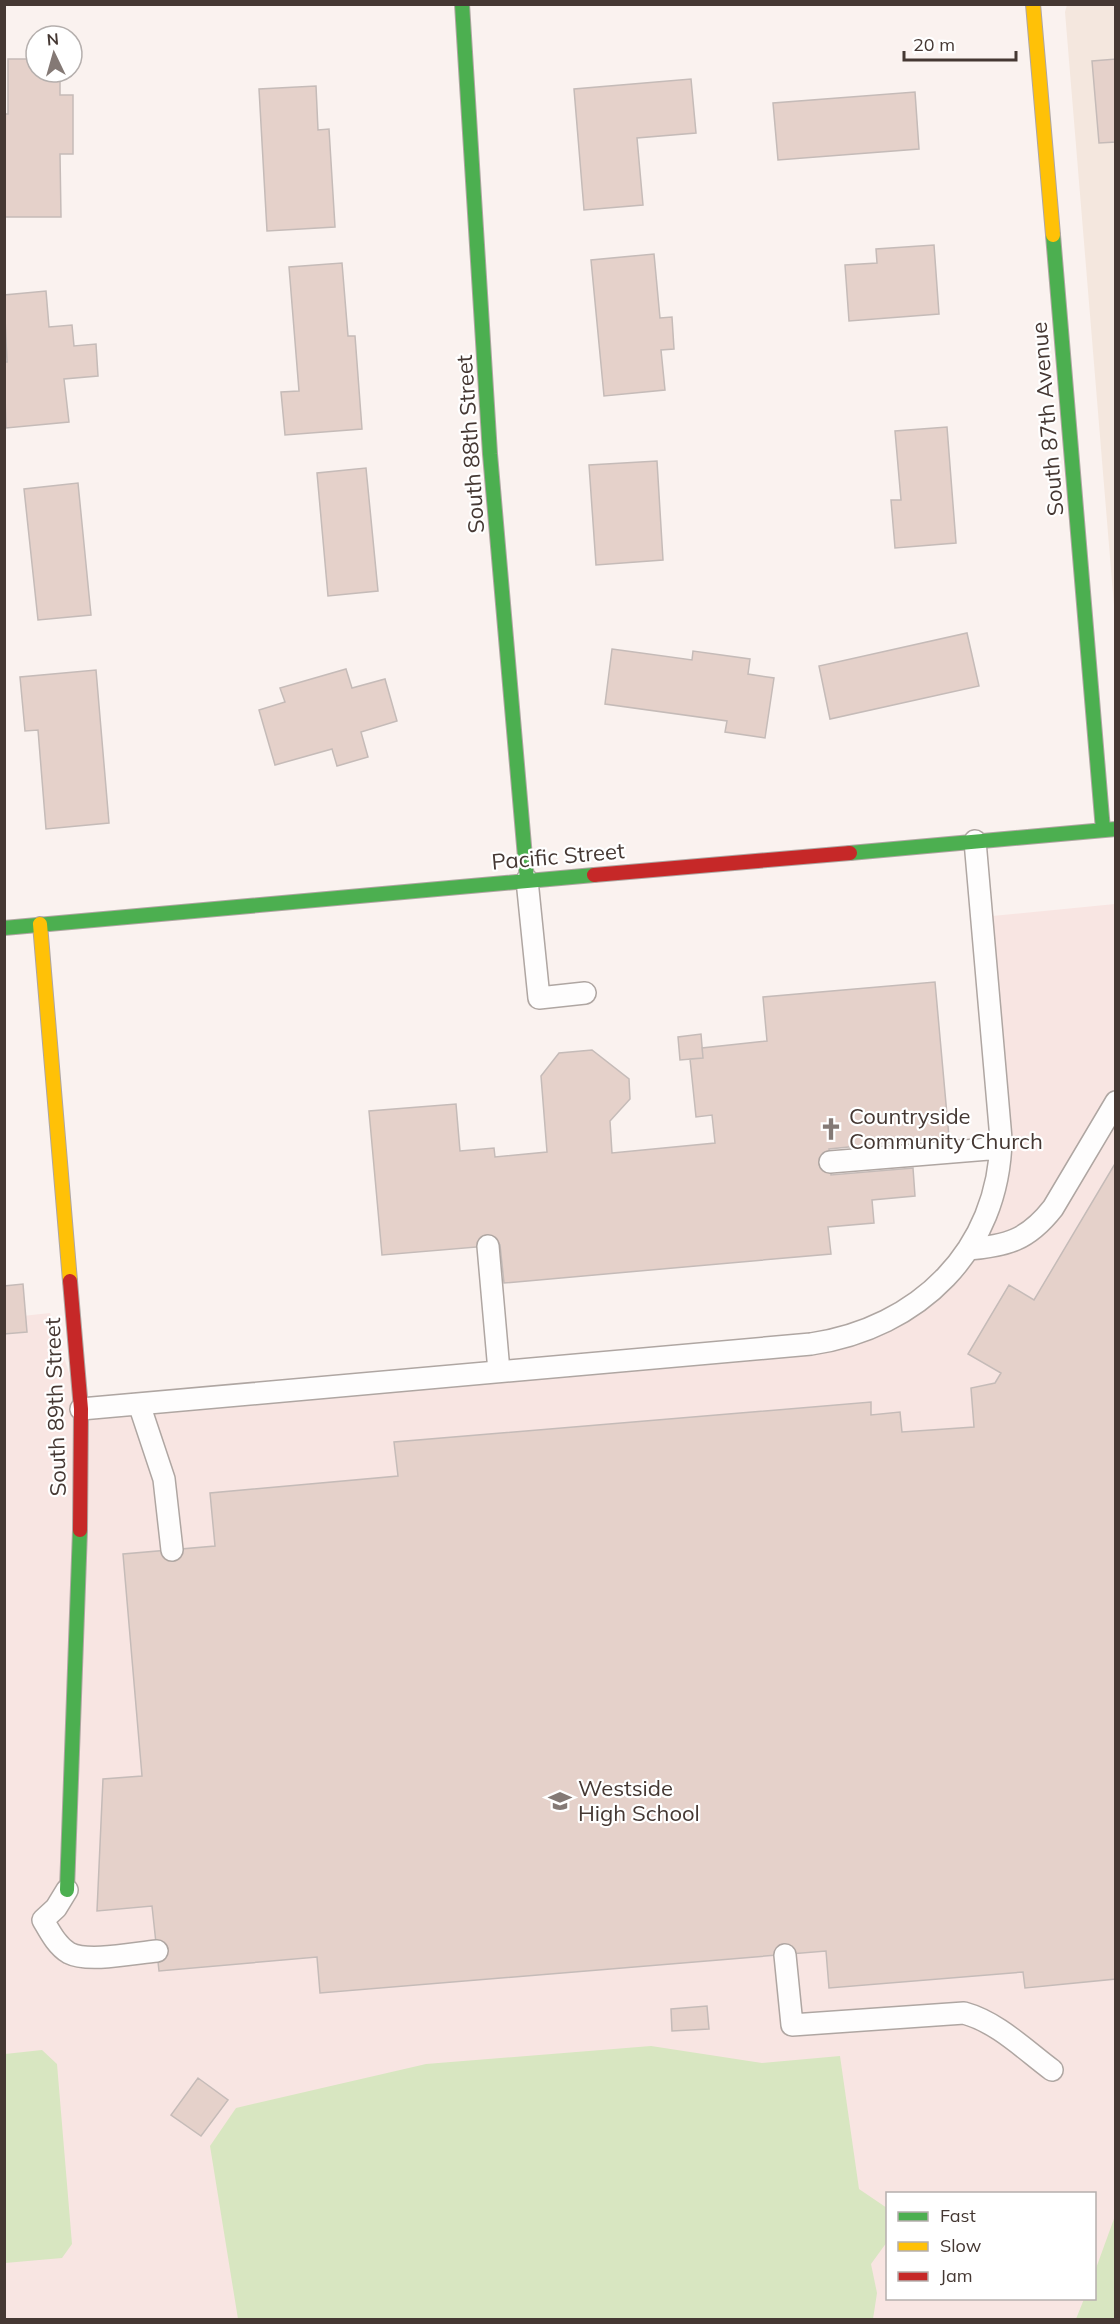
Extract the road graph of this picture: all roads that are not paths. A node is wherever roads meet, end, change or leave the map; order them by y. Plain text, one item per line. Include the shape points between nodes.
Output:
1 (462, 4) edge
2 (1033, 4) edge
3 (1109, 829) edge
4 (975, 841) junction
5 (527, 880) junction
6 (40, 924) junction
7 (4, 928) edge
8 (585, 993) dead end
9 (1116, 1102) edge
10 (1001, 1148) junction
11 (830, 1162) dead end
12 (488, 1246) dead end
13 (968, 1250) junction
14 (499, 1371) junction
15 (139, 1404) junction
16 (81, 1409) junction
17 (172, 1550) dead end
18 (67, 1890) joint
19 (157, 1951) dead end
20 (785, 1955) dead end
21 (1052, 2070) dead end

1 - 5 street, South 88th Street via 490,454
2 - 3 street, South 87th Avenue
3 - 4 street, Pacific Street
4 - 5 street, Pacific Street
4 - 10 lane
5 - 6 street, Pacific Street
5 - 8 lane via 539,998
6 - 7 street, Pacific Street
6 - 16 street, South 89th Street
9 - 13 lane via 1041,1222 1012,1242
10 - 11 lane
10 - 13 lane via 994,1197
12 - 14 lane
13 - 14 lane via 924,1297 877,1324 835,1340
14 - 15 lane
15 - 16 lane
15 - 17 lane via 164,1479
16 - 18 street, South 89th Street
18 - 19 lane via 43,1920 69,1953 84,1957
20 - 21 lane via 792,2025 964,2013 994,2026

